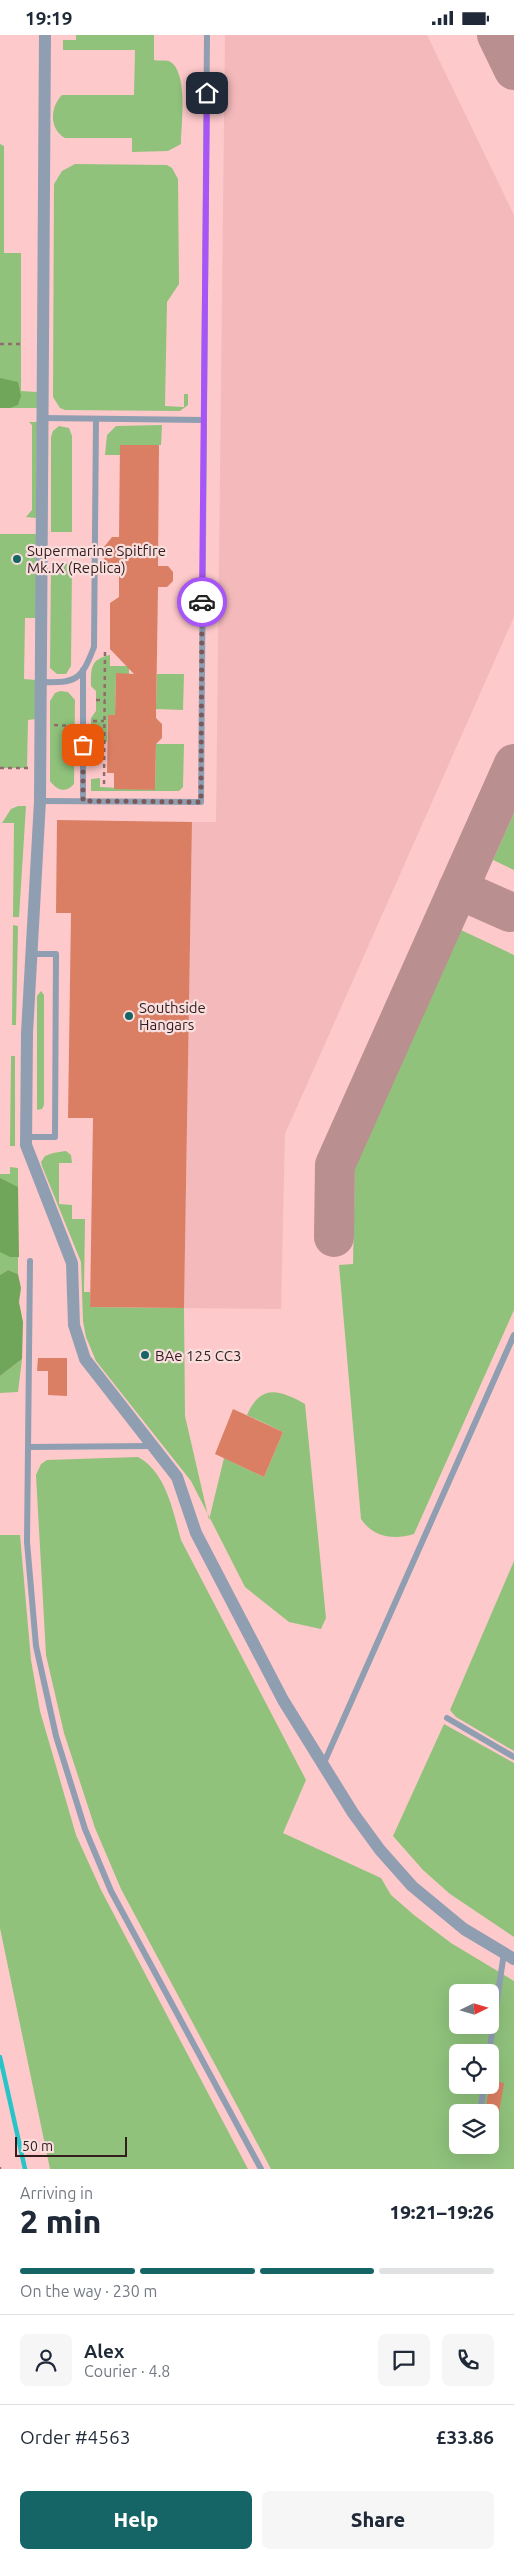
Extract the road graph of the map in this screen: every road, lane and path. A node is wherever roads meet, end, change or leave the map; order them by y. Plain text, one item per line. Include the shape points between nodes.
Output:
1 (45, 35) edge
2 (207, 35) edge
3 (0, 344) edge
4 (21, 344) dead end
5 (43, 418) junction
6 (96, 419) junction
7 (204, 420) junction
8 (105, 647) dead end
9 (83, 669) junction
10 (41, 682) junction
11 (96, 700) dead end
12 (105, 700) junction
13 (104, 784) dead end
14 (40, 801) junction
15 (83, 801) junction
16 (31, 954) junction
17 (26, 1137) junction
18 (30, 1261) dead end
19 (514, 1335) edge
20 (154, 1446) junction
21 (28, 1447) junction
22 (447, 1718) dead end
23 (514, 1757) edge
24 (323, 1765) junction
25 (509, 1956) edge
26 (491, 2044) edge
27 (260, 2169) edge

1 - 5 street
2 - 7 lane
3 - 4 path
5 - 6 lane
5 - 10 street
6 - 7 lane
6 - 9 lane via 94,647
7 - 15 lane via 201,802
8 - 12 path
9 - 10 lane via 70,682
9 - 15 lane
10 - 14 street
11 - 12 path
12 - 13 path
14 - 15 lane
14 - 16 street
16 - 17 street
16 - 17 lane via 56,954 55,1137
17 - 20 street via 26,1145 72,1263 74,1325 81,1350 95,1373
18 - 21 lane
19 - 24 lane
20 - 21 lane
20 - 24 street via 177,1477 196,1533 283,1700
21 - 27 lane via 27,1542 36,1646 56,1735 85,1829 111,1891
22 - 23 lane
24 - 25 street via 380,1850 412,1886 464,1929
25 - 26 lane

